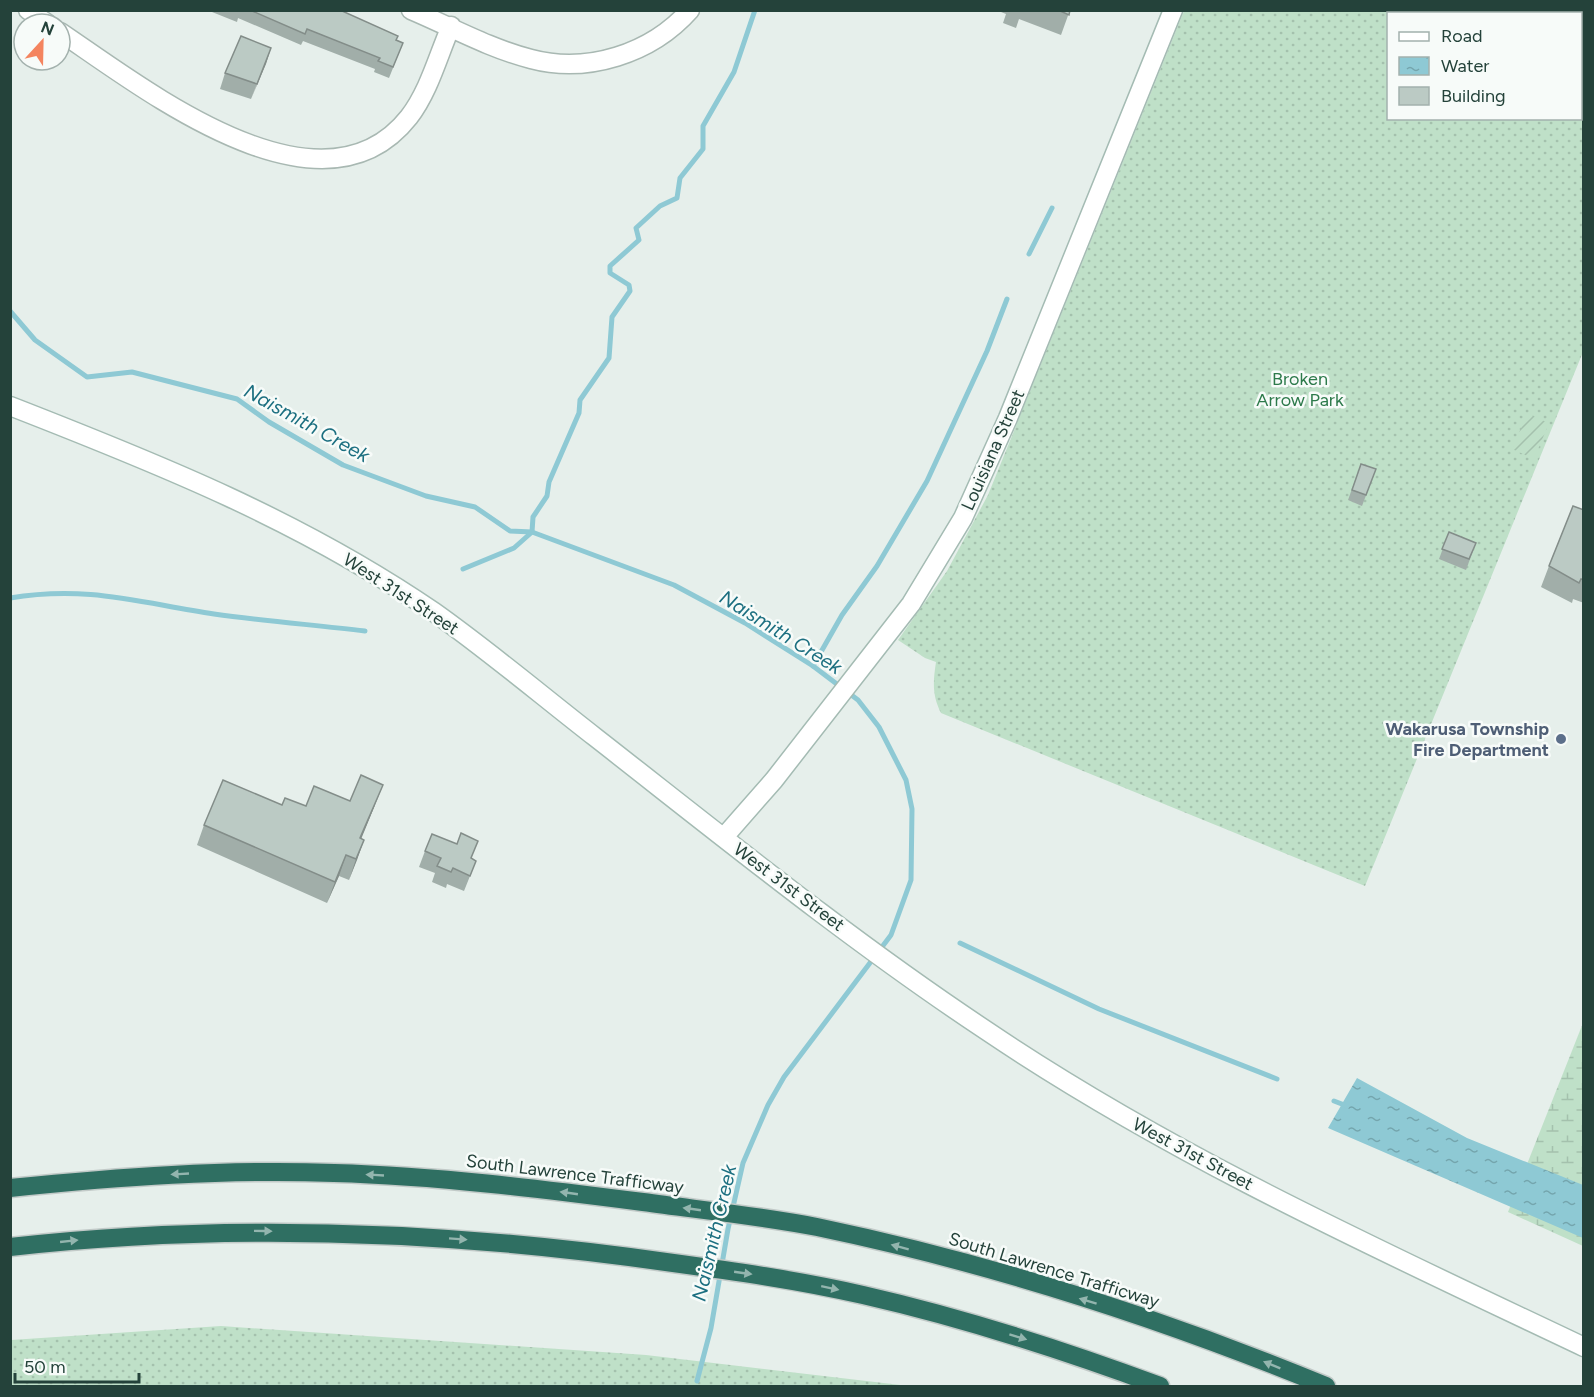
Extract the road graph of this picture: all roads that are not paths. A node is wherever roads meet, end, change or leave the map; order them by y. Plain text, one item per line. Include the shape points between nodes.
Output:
1 (411, 10) edge
2 (690, 10) edge
3 (1173, 10) edge
4 (451, 27) junction
5 (72, 40) edge
6 (10, 406) edge
7 (724, 837) junction
8 (10, 1188) edge
9 (10, 1247) edge
10 (1584, 1347) edge
11 (1160, 1386) edge
12 (1326, 1386) edge

1 - 4 main road
2 - 4 main road via 672,28 635,51 581,63 530,59
3 - 7 main road, Louisiana Street via 981,483 928,578 878,647
4 - 5 main road via 422,97 395,132 354,154 310,160 264,148 180,111
6 - 7 main road, West 31st Street via 199,481 380,578 472,640
7 - 10 main road, West 31st Street via 813,906 1043,1068 1180,1149
12 -> 8 highway, South Lawrence Trafficway via 1106,1306 892,1245 791,1222 467,1181 332,1173 213,1173
9 -> 11 highway via 147,1234 298,1232 488,1241 623,1256 772,1277 863,1295 948,1316

